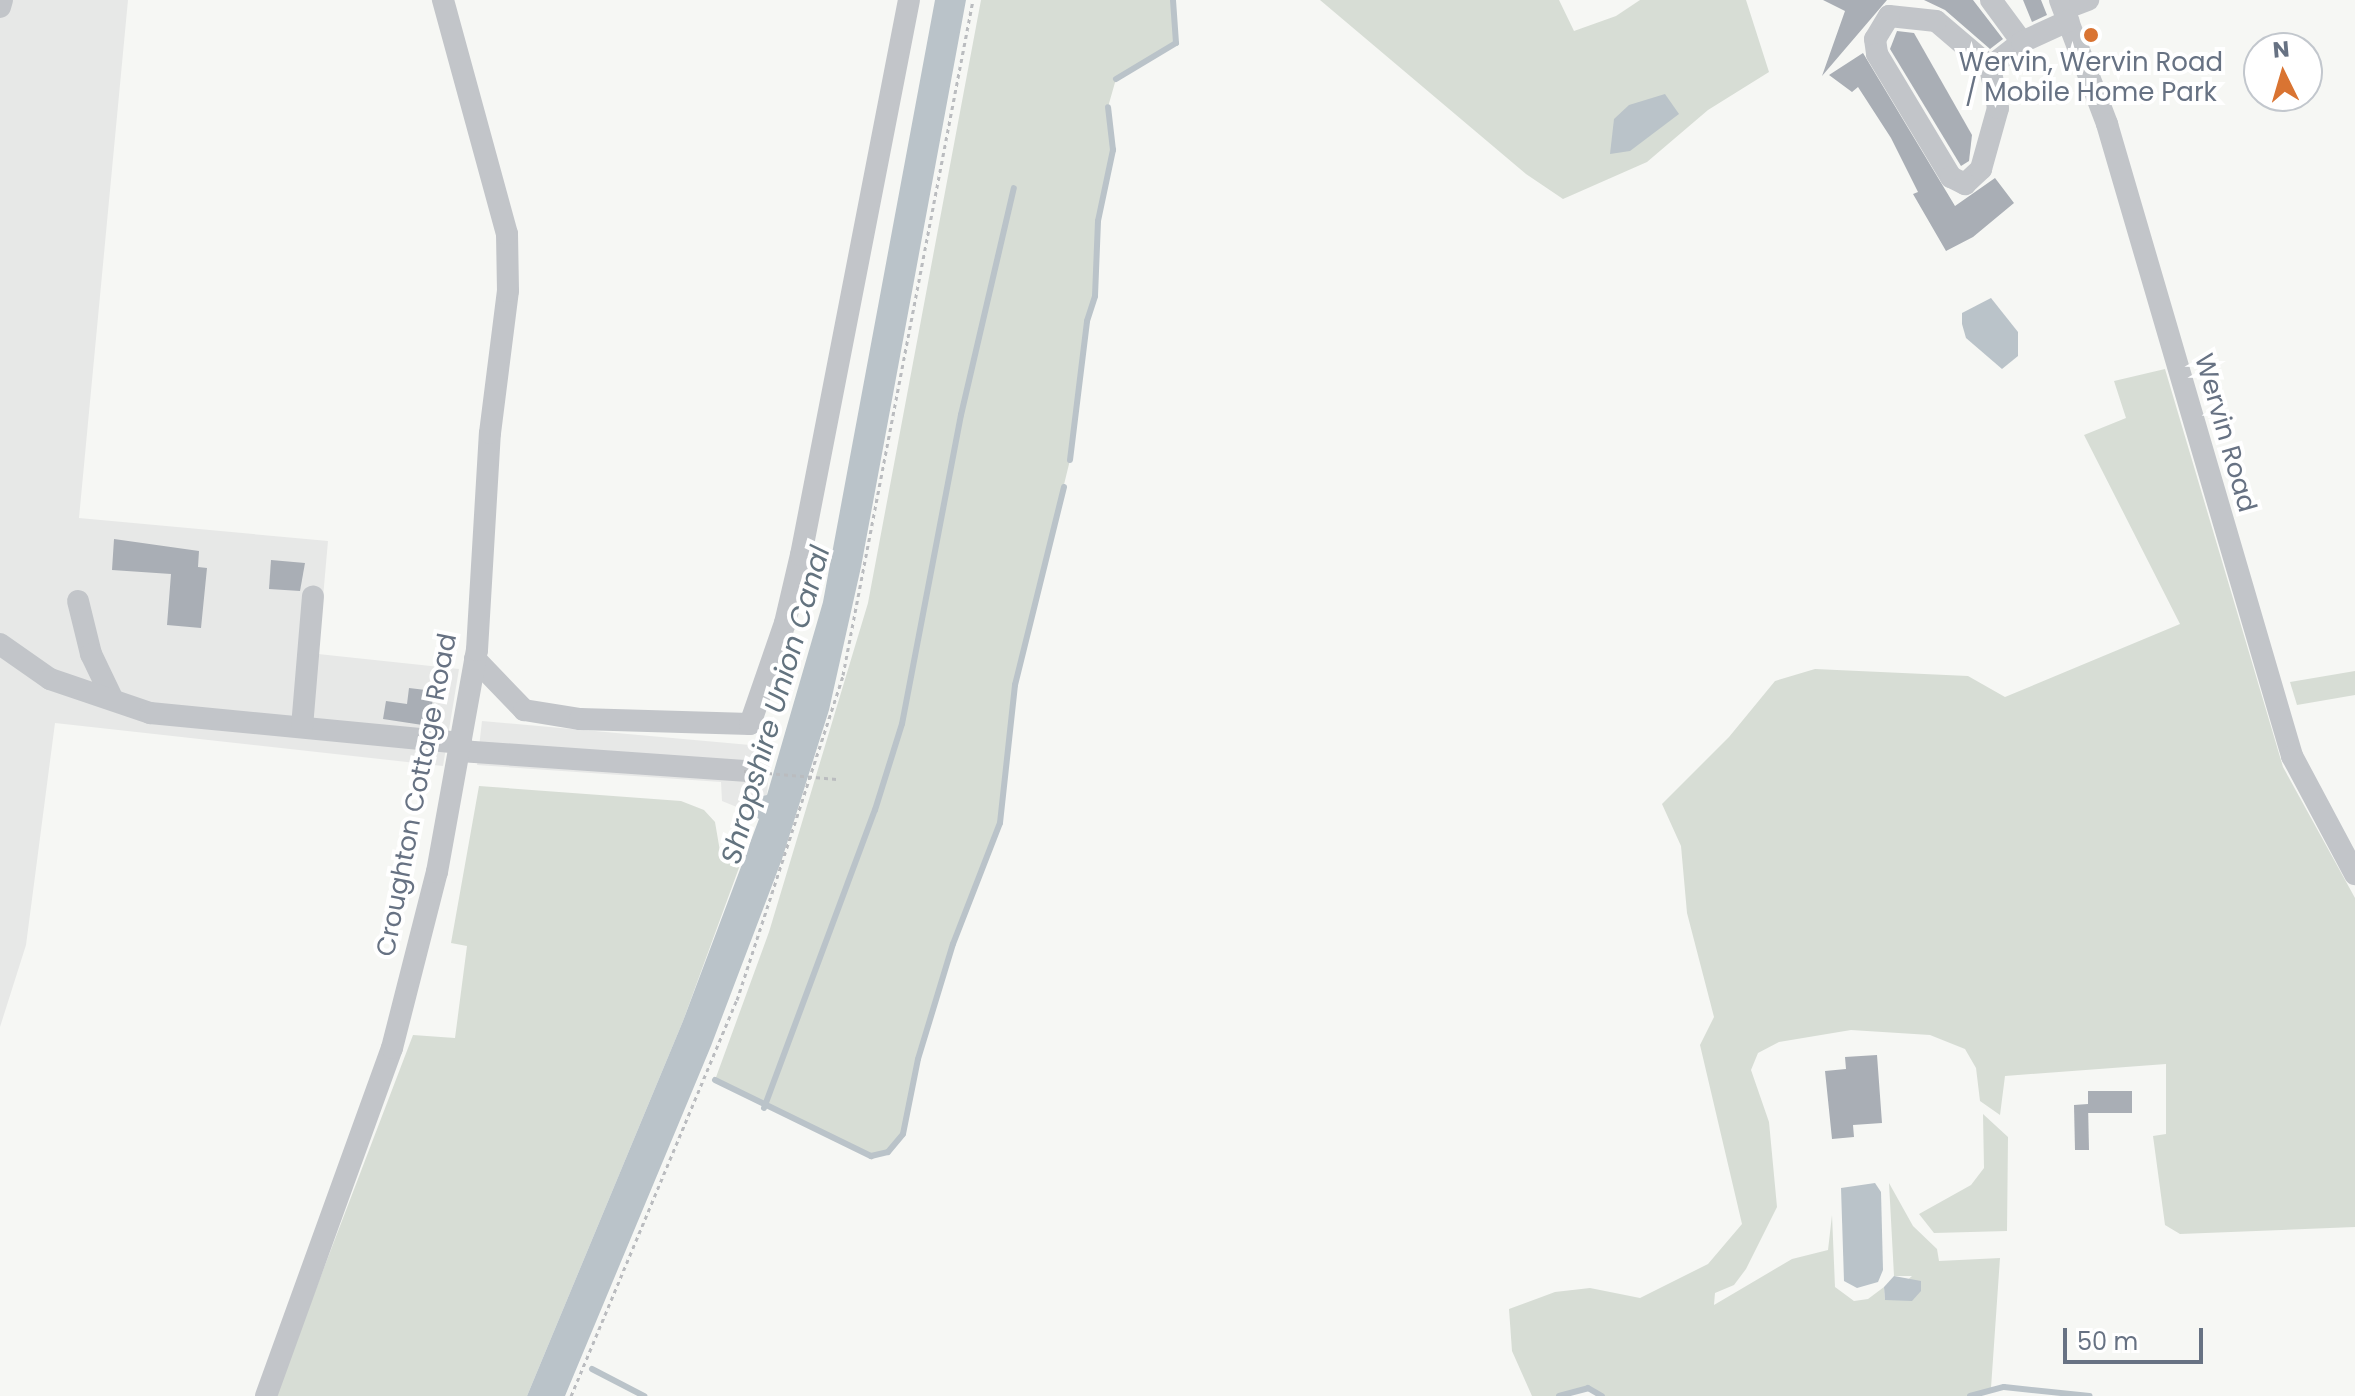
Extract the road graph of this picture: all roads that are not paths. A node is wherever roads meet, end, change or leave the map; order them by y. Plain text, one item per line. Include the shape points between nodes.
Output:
1 (2, 0) edge
2 (443, 0) edge
3 (909, 0) edge
4 (1991, 0) edge
5 (2088, 0) edge
6 (0, 7) edge
7 (2064, 10) edge
8 (2022, 42) junction
9 (1990, 67) junction
10 (313, 596) dead end
11 (78, 601) dead end
12 (0, 644) edge
13 (475, 659) junction
14 (113, 700) junction
15 (302, 727) junction
16 (461, 747) junction
17 (744, 771) road end
18 (2355, 874) edge
19 (266, 1396) edge

1 - 6 street
2 - 13 street, Croughton Cottage Road via 507,234 508,291 490,433
3 - 13 street via 798,569 750,724 580,719 524,710
4 - 8 street
5 - 7 street
7 - 8 street
7 - 18 street, Wervin Road via 2107,124 2292,756
8 - 9 street
9 - 9 street via 1998,108 1981,169 1965,184 1951,177 1877,54 1875,39 1889,16 1936,21
10 - 15 street
11 - 14 street via 91,654
12 - 14 street via 50,679
13 - 16 street, Croughton Cottage Road
14 - 15 street via 150,713
15 - 16 street
16 - 17 street
16 - 19 street, Croughton Cottage Road via 392,1048

